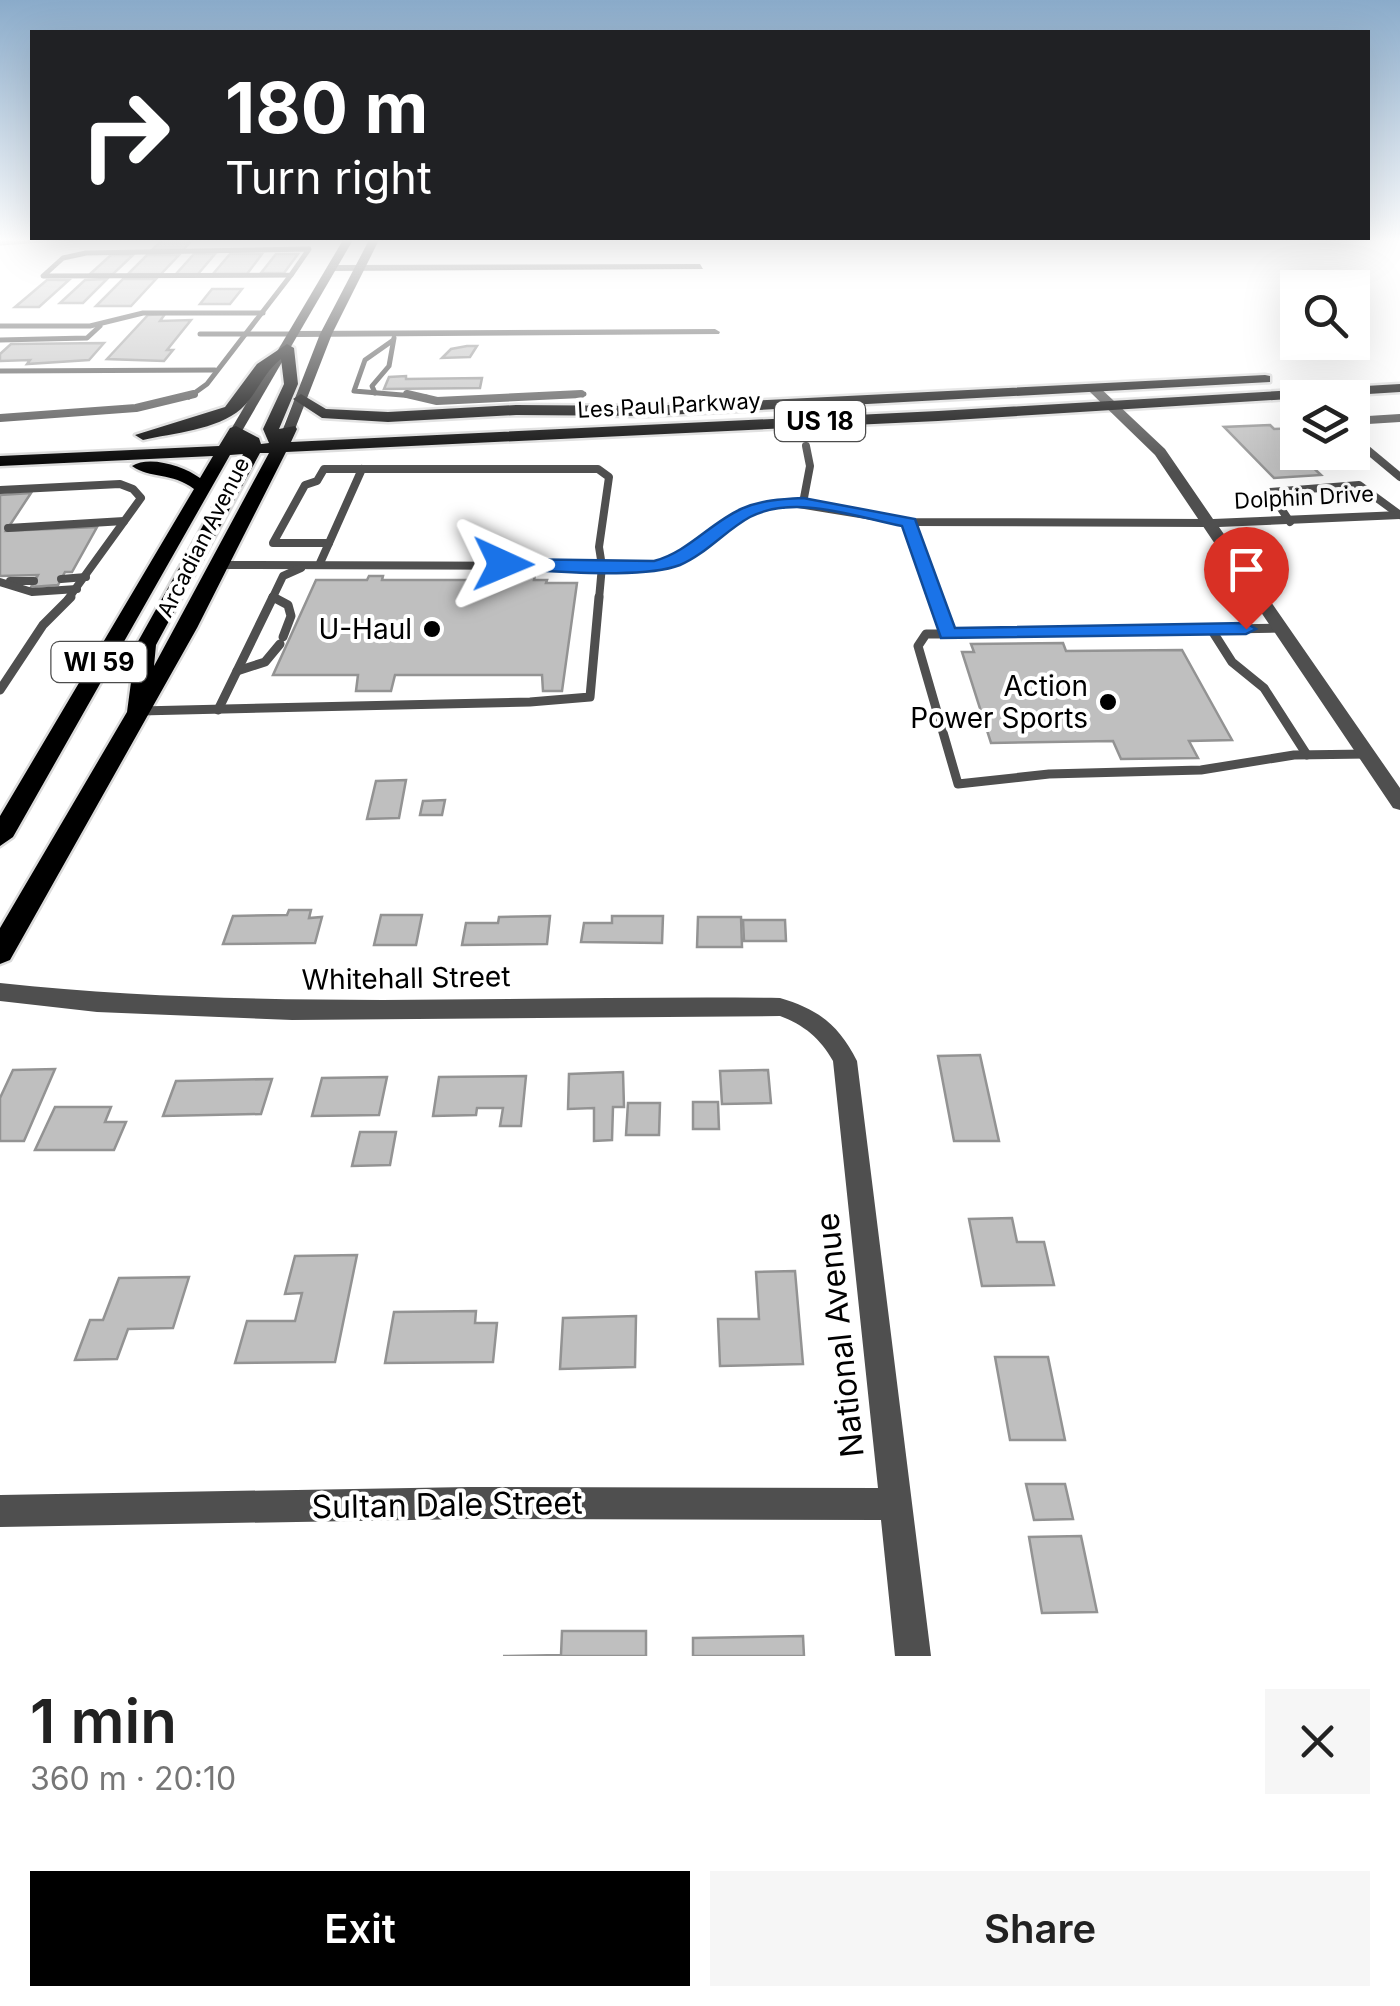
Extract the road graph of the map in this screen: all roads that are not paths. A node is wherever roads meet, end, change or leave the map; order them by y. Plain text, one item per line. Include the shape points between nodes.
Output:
1 (128, 317) edge
2 (261, 317) edge
3 (304, 317) edge
4 (334, 317) edge
5 (102, 324) junction
6 (2, 328) edge
7 (250, 332) junction
8 (714, 332) dead end
9 (200, 334) dead end
10 (326, 334) junction
11 (394, 337) junction
12 (0, 340) edge
13 (291, 341) junction
14 (216, 370) junction
15 (0, 371) edge
16 (1400, 372) edge
17 (308, 380) junction
18 (1093, 388) junction
19 (1400, 388) edge
20 (375, 393) junction
21 (584, 394) dead end
22 (941, 396) junction
23 (301, 399) junction
24 (1110, 405) junction
25 (0, 418) edge
26 (1400, 418) edge
27 (1370, 420) edge
28 (529, 434) junction
29 (143, 435) dead end
30 (259, 440) junction
31 (344, 444) junction
32 (806, 446) dead end
33 (0, 452) edge
34 (1370, 452) edge
35 (0, 461) edge
36 (362, 469) junction
37 (0, 472) edge
38 (1400, 477) edge
39 (202, 488) junction
40 (0, 490) edge
41 (254, 501) junction
42 (803, 503) junction
43 (1400, 515) edge
44 (124, 521) junction
45 (909, 522) junction
46 (1290, 522) junction
47 (1210, 523) junction
48 (8, 528) dead end
49 (329, 543) junction
50 (320, 563) junction
51 (221, 565) junction
52 (602, 566) junction
53 (86, 577) junction
54 (62, 579) dead end
55 (34, 580) dead end
56 (0, 582) edge
57 (78, 590) junction
58 (273, 597) junction
59 (1282, 628) junction
60 (1211, 629) junction
61 (947, 634) junction
62 (235, 675) junction
63 (0, 690) edge
64 (218, 710) junction
65 (138, 711) junction
66 (1368, 754) junction
67 (1307, 755) junction
68 (1400, 802) edge
69 (0, 837) edge
70 (0, 953) edge
71 (0, 992) edge
72 (811, 1018) joint
73 (894, 1504) junction
74 (0, 1511) edge
75 (913, 1656) edge

1 - 5 lane
2 - 7 lane
3 - 13 main road, Arcadian Avenue
4 - 10 main road, Arcadian Avenue
5 - 6 lane
5 - 12 lane via 86,338
7 - 9 lane
7 - 13 lane
7 - 14 lane
8 - 11 street
10 - 11 street
10 - 13 street
10 - 17 main road, Arcadian Avenue
11 - 20 lane via 389,366 372,386
11 - 20 lane via 370,350 354,381 354,391
13 - 17 main road via 311,340 303,361
13 - 29 main road via 230,410
13 - 30 main road, Arcadian Avenue
13 - 30 main road via 291,384
14 - 15 lane
14 - 25 lane via 199,393 164,404
16 - 18 main road, Les Paul Parkway / US 18
16 - 24 main road via 1120,394
17 - 23 main road, Arcadian Avenue
18 - 22 main road, Les Paul Parkway / US 18
18 - 24 street
19 - 24 main road, Les Paul Parkway / US 18
20 - 21 lane via 437,401
22 - 23 main road, Les Paul Parkway / US 18 via 624,412 361,416 320,413
22 - 28 main road
23 - 30 main road, Arcadian Avenue
24 - 28 main road, Les Paul Parkway / US 18
24 - 47 street via 1160,452
26 - 27 lane
28 - 31 main road, Les Paul Parkway / US 18
30 - 31 main road, Les Paul Parkway / US 18
30 - 33 main road
30 - 35 main road, Les Paul Parkway / US 18
30 - 39 main road, Arcadian Avenue
30 - 41 main road, Arcadian Avenue
30 - 65 main road, WI 59 via 146,646
31 - 41 main road via 297,461
32 - 42 lane via 810,466
34 - 38 lane
36 - 49 lane
36 - 49 lane via 322,471 305,486 273,543
36 - 52 lane via 598,469 609,477
37 - 39 main road via 156,467 182,472
39 - 69 main road, Arcadian Avenue / WI 59
40 - 44 lane via 120,484 141,498
41 - 51 main road, Arcadian Avenue
42 - 45 lane
42 - 52 lane via 745,513 676,560
43 - 46 street, Dolphin Drive
43 - 46 lane via 1359,485 1276,488 1270,498
44 - 48 lane
44 - 53 lane
45 - 47 lane
45 - 61 lane
46 - 47 street, Dolphin Drive
47 - 59 street
49 - 50 lane
50 - 51 lane
50 - 52 lane
50 - 58 lane via 291,570
51 - 65 main road, Arcadian Avenue
52 - 64 lane via 590,697
53 - 54 lane
53 - 57 lane
55 - 56 lane
56 - 57 lane via 32,592
57 - 63 lane via 43,626
58 - 62 lane
58 - 62 lane via 291,616 282,640 265,662
59 - 60 lane
59 - 66 street
60 - 61 lane
60 - 67 lane via 1232,662 1264,688
61 - 67 lane via 926,634 918,646 958,784 1201,770
62 - 64 lane
64 - 65 lane
65 - 70 main road, Arcadian Avenue / WI 59
66 - 67 lane
66 - 68 street
71 - 72 street, Whitehall Street via 252,1010 780,1007
72 - 73 street, National Avenue via 836,1040 845,1061
73 - 74 street, Sultan Dale Street
73 - 75 street, National Avenue

